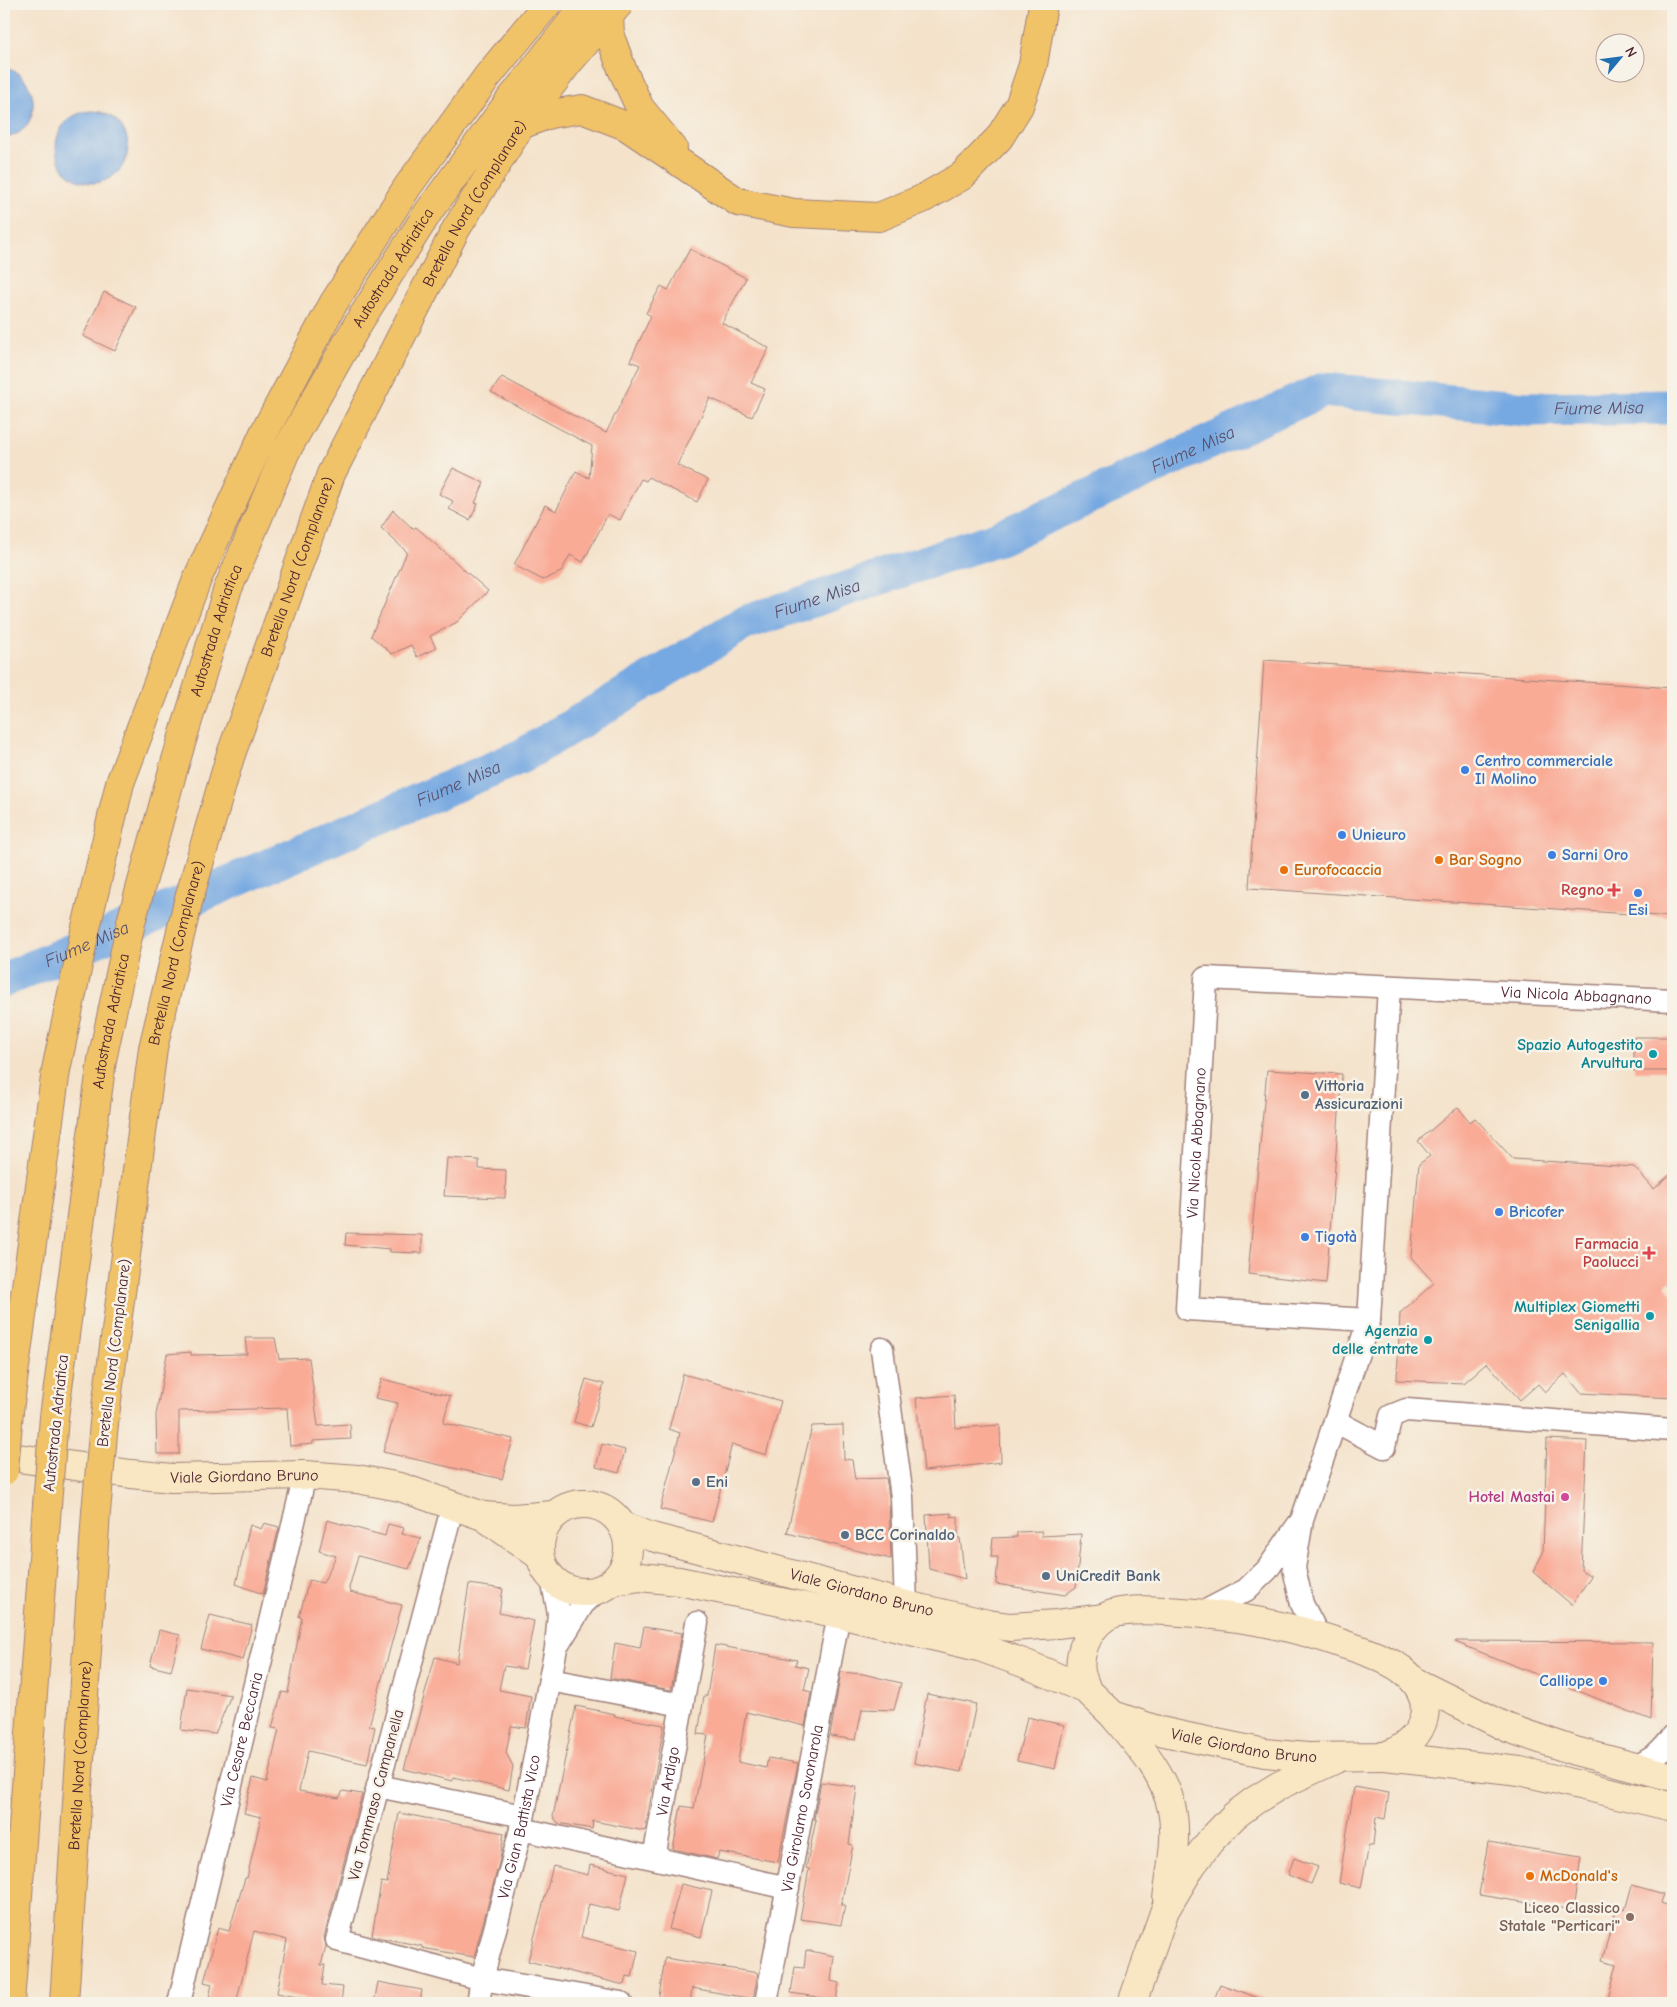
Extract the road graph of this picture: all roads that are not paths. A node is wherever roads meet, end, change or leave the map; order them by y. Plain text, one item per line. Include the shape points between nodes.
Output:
1 (547, 4) edge
2 (1043, 4) edge
3 (605, 7) edge
4 (568, 63) junction
5 (622, 69) junction
6 (582, 110) junction
7 (522, 125) junction
8 (694, 172) junction
9 (1390, 987) junction
10 (1673, 1000) edge
11 (1369, 1320) junction
12 (882, 1349) dead end
13 (1335, 1421) junction
14 (1673, 1430) edge
15 (4, 1456) edge
16 (4, 1471) edge
17 (305, 1475) junction
18 (453, 1505) junction
19 (554, 1515) junction
20 (483, 1516) junction
21 (1302, 1520) junction
22 (622, 1526) junction
23 (546, 1567) junction
24 (606, 1586) junction
25 (906, 1605) junction
26 (1204, 1612) junction
27 (839, 1614) junction
28 (1104, 1618) junction
29 (698, 1623) dead end
30 (1318, 1635) junction
31 (556, 1648) junction
32 (550, 1680) junction
33 (1415, 1682) junction
34 (1087, 1690) junction
35 (682, 1704) junction
36 (1113, 1715) junction
37 (1673, 1736) edge
38 (1385, 1756) junction
39 (1340, 1757) junction
40 (1635, 1767) junction
41 (1673, 1777) edge
42 (378, 1786) junction
43 (1673, 1807) edge
44 (522, 1822) junction
45 (654, 1858) junction
46 (788, 1888) junction
47 (1165, 1910) junction
48 (482, 1979) junction
49 (10, 2003) edge
50 (64, 2003) edge
51 (179, 2003) edge
52 (478, 2003) edge
53 (621, 2003) edge
54 (766, 2003) edge
55 (1132, 2003) edge

1 - 16 main road, Autostrada Adriatica, bridge via 487,77 408,186 333,304 264,433 198,577 120,782 56,1070 9,1410
2 - 8 main road via 1033,65 1019,106 999,138 962,176 922,199 879,217 794,213 738,202
3 - 4 main road, Bretella Nord (Complanare)
3 - 5 main road via 610,36
3 - 49 main road, Autostrada Adriatica, bridge via 510,100 429,211 359,322 286,452 227,591 173,770 131,922 102,1060 54,1417
4 - 5 main road via 599,62
4 - 6 main road
4 - 7 main road, Bretella Nord (Complanare)
5 - 8 main road via 640,108
6 - 7 main road via 550,114
6 - 8 main road via 626,126
7 - 50 main road, Bretella Nord (Complanare), bridge via 456,229 331,474 230,757 188,902 153,1048 104,1423
9 - 10 street, Via Nicola Abbagnano
9 - 11 street
9 - 11 street, Via Nicola Abbagnano via 1206,978 1204,986 1187,1309
11 - 13 street
12 - 25 street via 902,1497
13 - 14 street via 1384,1447 1391,1416 1406,1410
13 - 21 street
15 - 17 main road, Viale Giordano Bruno via 172,1478
17 - 18 main road, Viale Giordano Bruno via 358,1479 400,1487
17 - 51 street, Via Cesare Beccaria
18 - 20 main road, Viale Giordano Bruno
18 - 42 street, Via Tommaso Campanella
19 - 20 main road, Viale Giordano Bruno
19 - 22 main road via 575,1505 595,1505 610,1513
19 - 23 main road via 540,1541
20 - 23 main road, Viale Giordano Bruno
21 - 26 street via 1267,1570 1246,1590
21 - 30 street via 1294,1568 1302,1604
22 - 24 main road via 628,1540 628,1555 623,1569
22 - 25 main road, Viale Giordano Bruno via 652,1537
23 - 24 main road via 562,1586 573,1591 585,1592
23 - 31 street, Via Gian Battista Vico via 559,1613
24 - 27 main road, Viale Giordano Bruno via 640,1577 679,1580
24 - 31 street, Via Gian Battista Vico via 583,1604
25 - 28 main road, Viale Giordano Bruno via 1010,1627
26 - 28 main road, Viale Giordano Bruno via 1146,1610
26 - 30 main road, Viale Giordano Bruno via 1264,1621
27 - 34 main road, Viale Giordano Bruno via 982,1648
27 - 46 street, Via Girolamo Savonarola
28 - 34 main road via 1088,1636 1082,1652 1081,1672
29 - 35 street, Via Ardigo
30 - 33 main road, Viale Giordano Bruno via 1391,1663
31 - 32 street, Via Gian Battista Vico
32 - 35 street
32 - 44 street, Via Gian Battista Vico
33 - 38 main road, Viale Giordano Bruno via 1423,1698 1422,1727 1406,1745
33 - 40 main road, Viale Giordano Bruno via 1508,1728
34 - 36 main road, Viale Giordano Bruno
35 - 45 street, Via Ardigo
36 - 39 main road, Viale Giordano Bruno via 1160,1731 1265,1753
36 - 47 main road via 1155,1770 1172,1810 1174,1841
37 - 40 street via 1654,1758
38 - 39 main road, Viale Giordano Bruno
38 - 43 main road, Viale Giordano Bruno via 1520,1771
39 - 47 main road via 1280,1785 1234,1816 1192,1865
40 - 41 main road, Viale Giordano Bruno
42 - 44 street
42 - 48 street, Via Tommaso Campanella via 337,1940
44 - 45 street
44 - 48 street, Via Gian Battista Vico
45 - 46 street
46 - 54 street, Via Girolamo Savonarola
47 - 55 main road
48 - 52 street, Via Gian Battista Vico
48 - 53 street

